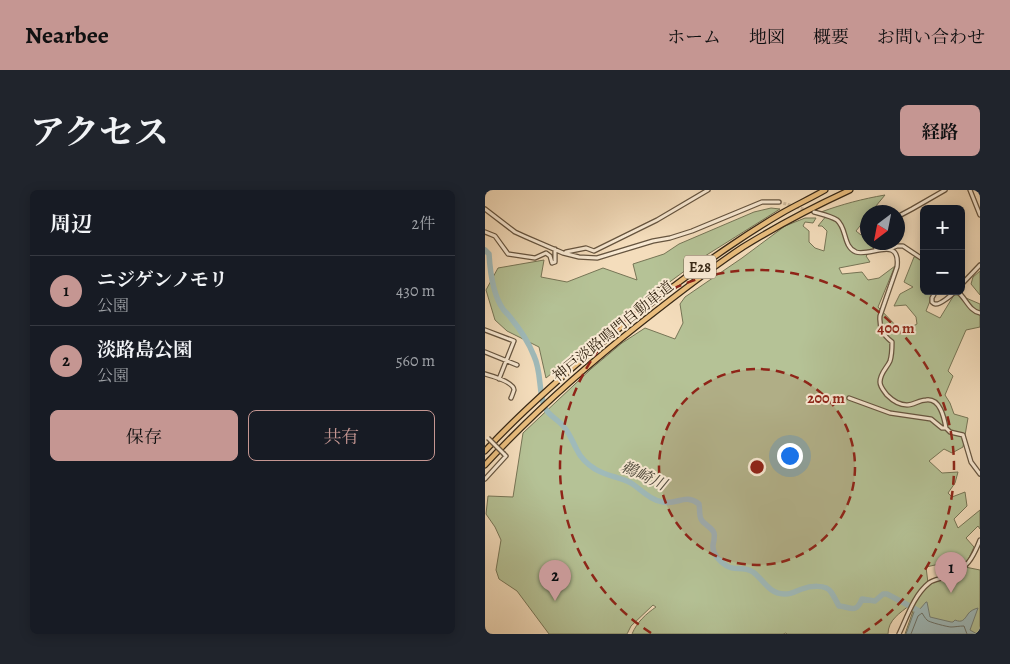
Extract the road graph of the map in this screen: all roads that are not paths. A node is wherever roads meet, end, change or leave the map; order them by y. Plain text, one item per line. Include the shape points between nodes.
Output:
1 (709, 190) edge
2 (825, 190) edge
3 (850, 190) edge
4 (945, 190) edge
5 (970, 190) edge
6 (779, 202) tunnel mouth
7 (485, 209) edge
8 (814, 212) tunnel mouth
9 (905, 212) edge
10 (980, 215) edge
11 (485, 232) edge
12 (905, 247) edge
13 (555, 249) junction
14 (876, 250) edge
15 (888, 250) edge
16 (563, 253) junction
17 (920, 257) edge
18 (980, 265) edge
19 (965, 281) edge
20 (934, 295) edge
21 (951, 295) edge
22 (962, 295) edge
23 (980, 313) edge
24 (485, 330) edge
25 (485, 352) edge
26 (506, 360) junction
27 (517, 365) dead end
28 (485, 374) edge
29 (499, 379) junction
30 (511, 398) dead end
31 (849, 398) dead end
32 (946, 428) junction
33 (503, 433) junction
34 (486, 436) edge
35 (485, 447) edge
36 (485, 451) edge
37 (485, 465) edge
38 (978, 470) edge
39 (980, 474) edge
40 (485, 479) edge
41 (980, 540) edge
42 (899, 634) edge

1 - 16 street via 594,251 586,248
2 - 33 highway, 神戸淡路鳴門自動車道 / E28 via 782,213 705,263 583,358
3 - 37 highway, 神戸淡路鳴門自動車道 / E28 via 742,248 659,309 588,365
4 - 9 street
5 - 10 street
6 - 16 street via 762,202 692,231 597,258
7 - 13 street via 515,232
8 - 14 street via 837,220 853,251 865,253
11 - 13 street via 495,236 508,254 535,258 546,253 552,263 555,262
12 - 17 street
13 - 16 street
15 - 32 street via 897,256 898,261 879,323 892,342 890,360 881,375 881,386 900,404 911,405 925,400 935,402
18 - 19 street
20 - 21 street via 932,302 935,304
22 - 23 street via 972,310
24 - 26 street via 513,341
25 - 26 street
26 - 27 street
26 - 29 street
28 - 29 street
29 - 30 street via 513,386
31 - 32 street via 890,413 931,419
32 - 38 street via 963,435 971,462
33 - 35 highway
33 - 36 highway, 神戸淡路鳴門自動車道 / E28
34 - 40 street, bridge via 506,456
38 - 39 street
41 - 42 street via 966,566 923,589

